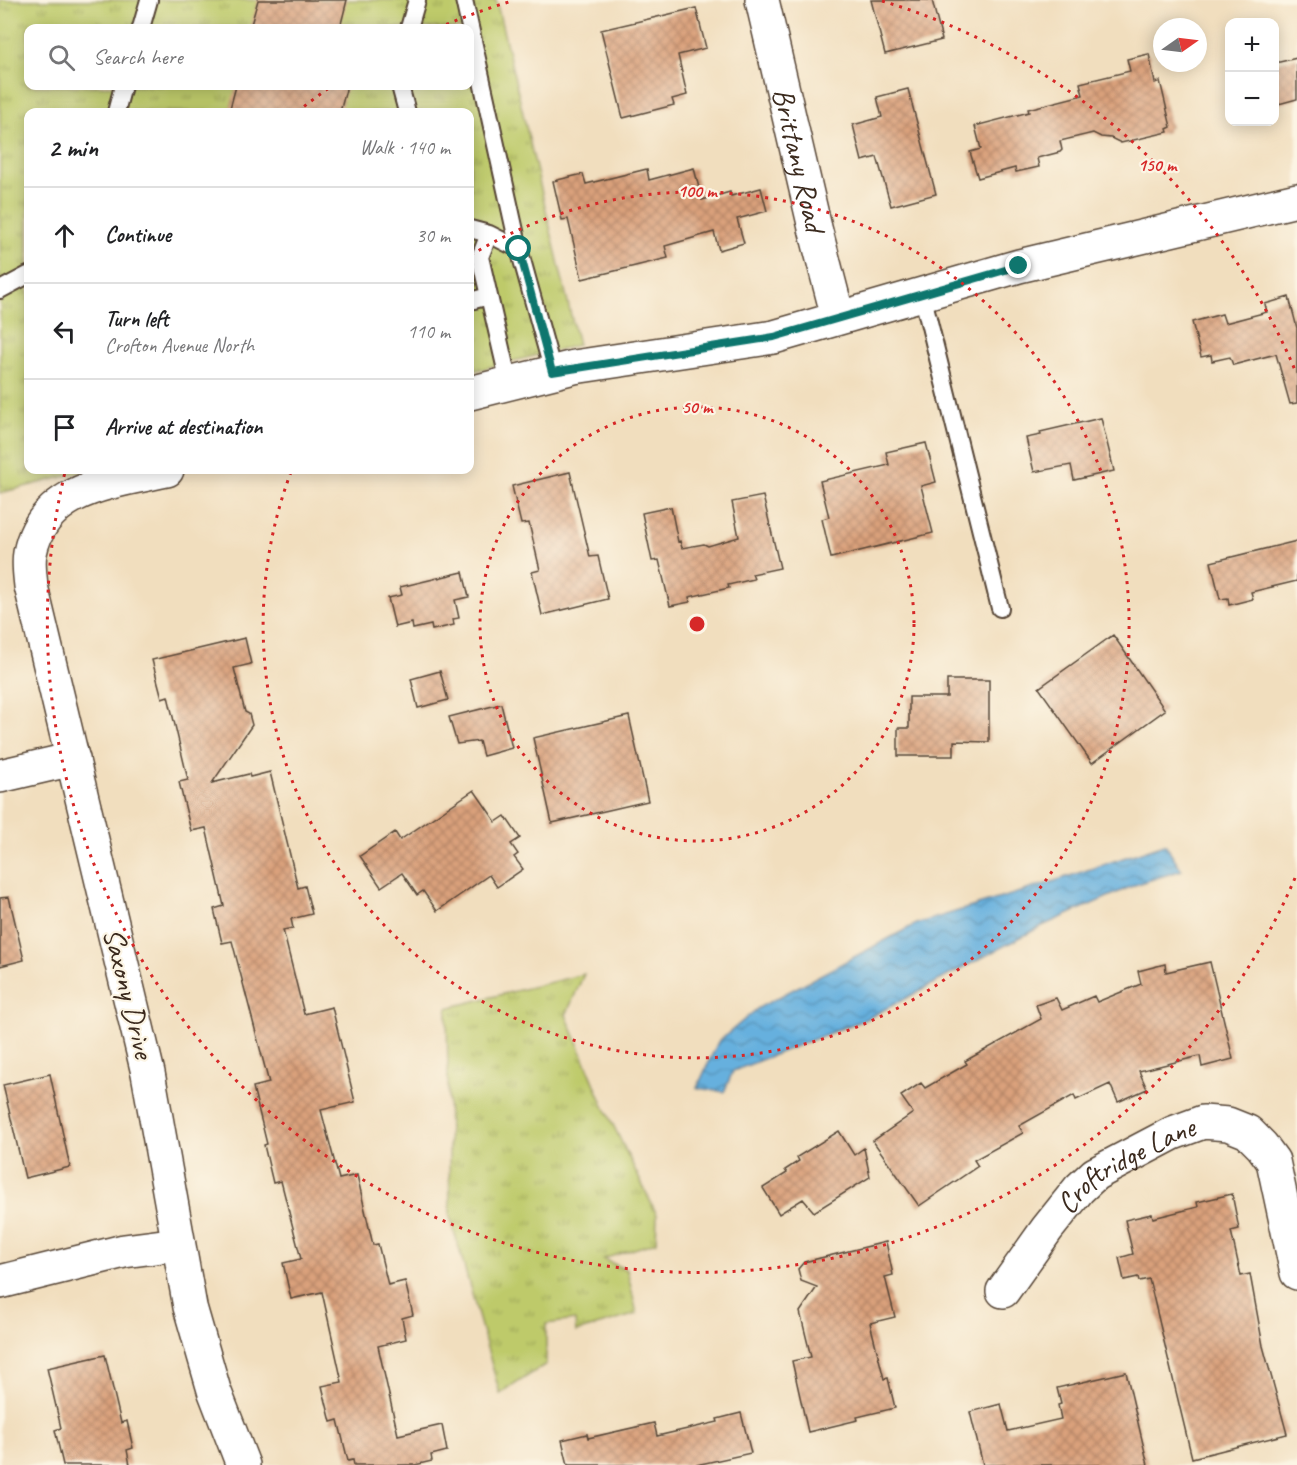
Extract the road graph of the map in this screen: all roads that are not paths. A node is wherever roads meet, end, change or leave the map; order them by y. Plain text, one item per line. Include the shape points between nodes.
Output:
1 (417, 0) edge
2 (464, 0) edge
3 (762, 0) edge
4 (149, 1) edge
5 (142, 24) edge
6 (410, 24) edge
7 (469, 24) edge
8 (474, 45) edge
9 (122, 90) edge
10 (401, 90) edge
11 (117, 108) edge
12 (406, 108) edge
13 (1297, 200) edge
14 (474, 230) edge
15 (489, 234) junction
16 (519, 249) junction
17 (24, 276) edge
18 (0, 290) edge
19 (922, 294) junction
20 (489, 296) junction
21 (474, 300) edge
22 (838, 317) junction
23 (552, 372) junction
24 (509, 383) junction
25 (474, 392) edge
26 (150, 474) edge
27 (1000, 608) dead end
28 (73, 759) junction
29 (0, 776) edge
30 (178, 1244) junction
31 (1297, 1273) edge
32 (0, 1282) edge
33 (1003, 1291) dead end
34 (243, 1465) edge

1 - 6 lane
2 - 7 lane
3 - 22 street, Brittany Road
4 - 5 lane
8 - 16 lane
9 - 11 lane
10 - 12 lane
13 - 19 street via 1019,266
14 - 15 lane
15 - 16 lane
15 - 20 lane via 480,257
16 - 23 lane
17 - 18 lane
19 - 22 street
19 - 27 lane
20 - 21 lane
20 - 24 lane
22 - 23 street via 774,337
23 - 24 street
24 - 25 street
26 - 28 street, Saxony Drive via 94,486 61,501 36,533 30,555 31,586
28 - 29 street
28 - 30 street, Saxony Drive via 148,1073
30 - 32 street via 124,1251
30 - 34 street, Saxony Drive via 190,1307 214,1390
31 - 33 street, Croftridge Lane via 1273,1161 1248,1132 1228,1124 1203,1122 1173,1133 1095,1174 1047,1229

